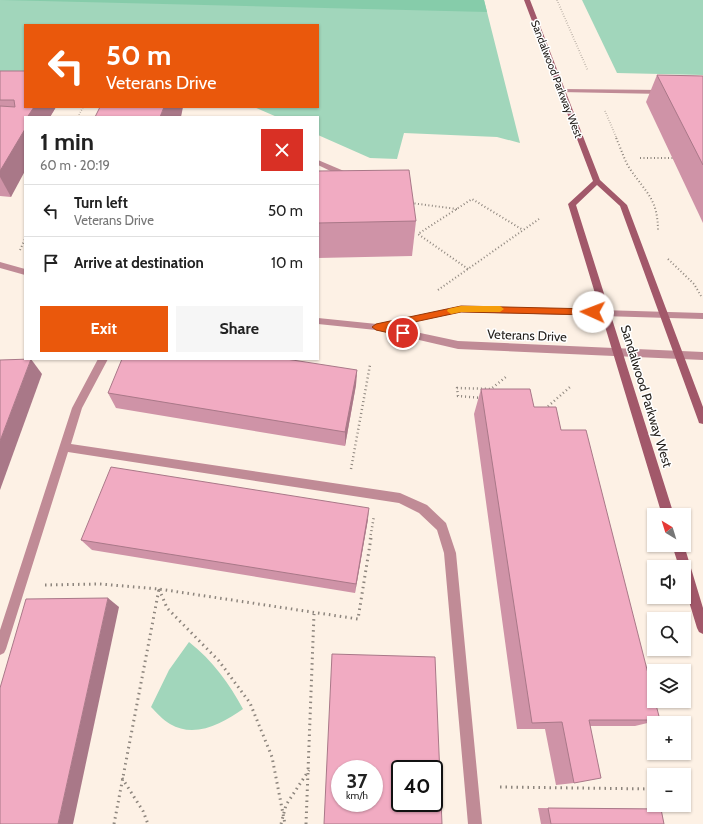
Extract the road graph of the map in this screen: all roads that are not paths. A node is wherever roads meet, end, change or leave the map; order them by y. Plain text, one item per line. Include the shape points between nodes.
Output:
1 (527, 0) edge
2 (562, 91) junction
3 (672, 92) edge
4 (319, 162) edge
5 (341, 180) edge
6 (597, 181) junction
7 (0, 264) edge
8 (24, 272) edge
9 (606, 312) junction
10 (664, 315) junction
11 (703, 316) edge
12 (319, 321) edge
13 (376, 327) junction
14 (618, 352) junction
15 (678, 355) junction
16 (703, 356) edge
17 (102, 360) edge
18 (703, 420) edge
19 (64, 447) junction
20 (666, 508) edge
21 (680, 552) edge
22 (703, 628) edge
23 (0, 649) edge
24 (475, 824) edge

1 - 2 main road, Sandalwood Parkway West
2 - 3 street
2 - 6 main road, Sandalwood Parkway West
4 - 5 street via 357,181
6 - 9 main road, Sandalwood Parkway West via 572,204
6 - 10 main road, Sandalwood Parkway West via 623,206
7 - 8 street
9 - 10 street, Veterans Drive
9 - 13 street, Veterans Drive via 461,309
9 - 14 main road, Sandalwood Parkway West
10 - 11 street, Veterans Drive
10 - 15 main road, Sandalwood Parkway West
12 - 13 street, Veterans Drive
13 - 14 street, Veterans Drive via 458,345
14 - 15 street, Veterans Drive
14 - 20 main road, Sandalwood Parkway West
15 - 16 street, Veterans Drive
15 - 18 main road, Sandalwood Parkway West
17 - 19 street via 77,408
19 - 23 street
19 - 24 street via 400,498 423,509 442,527 450,553
21 - 22 main road

